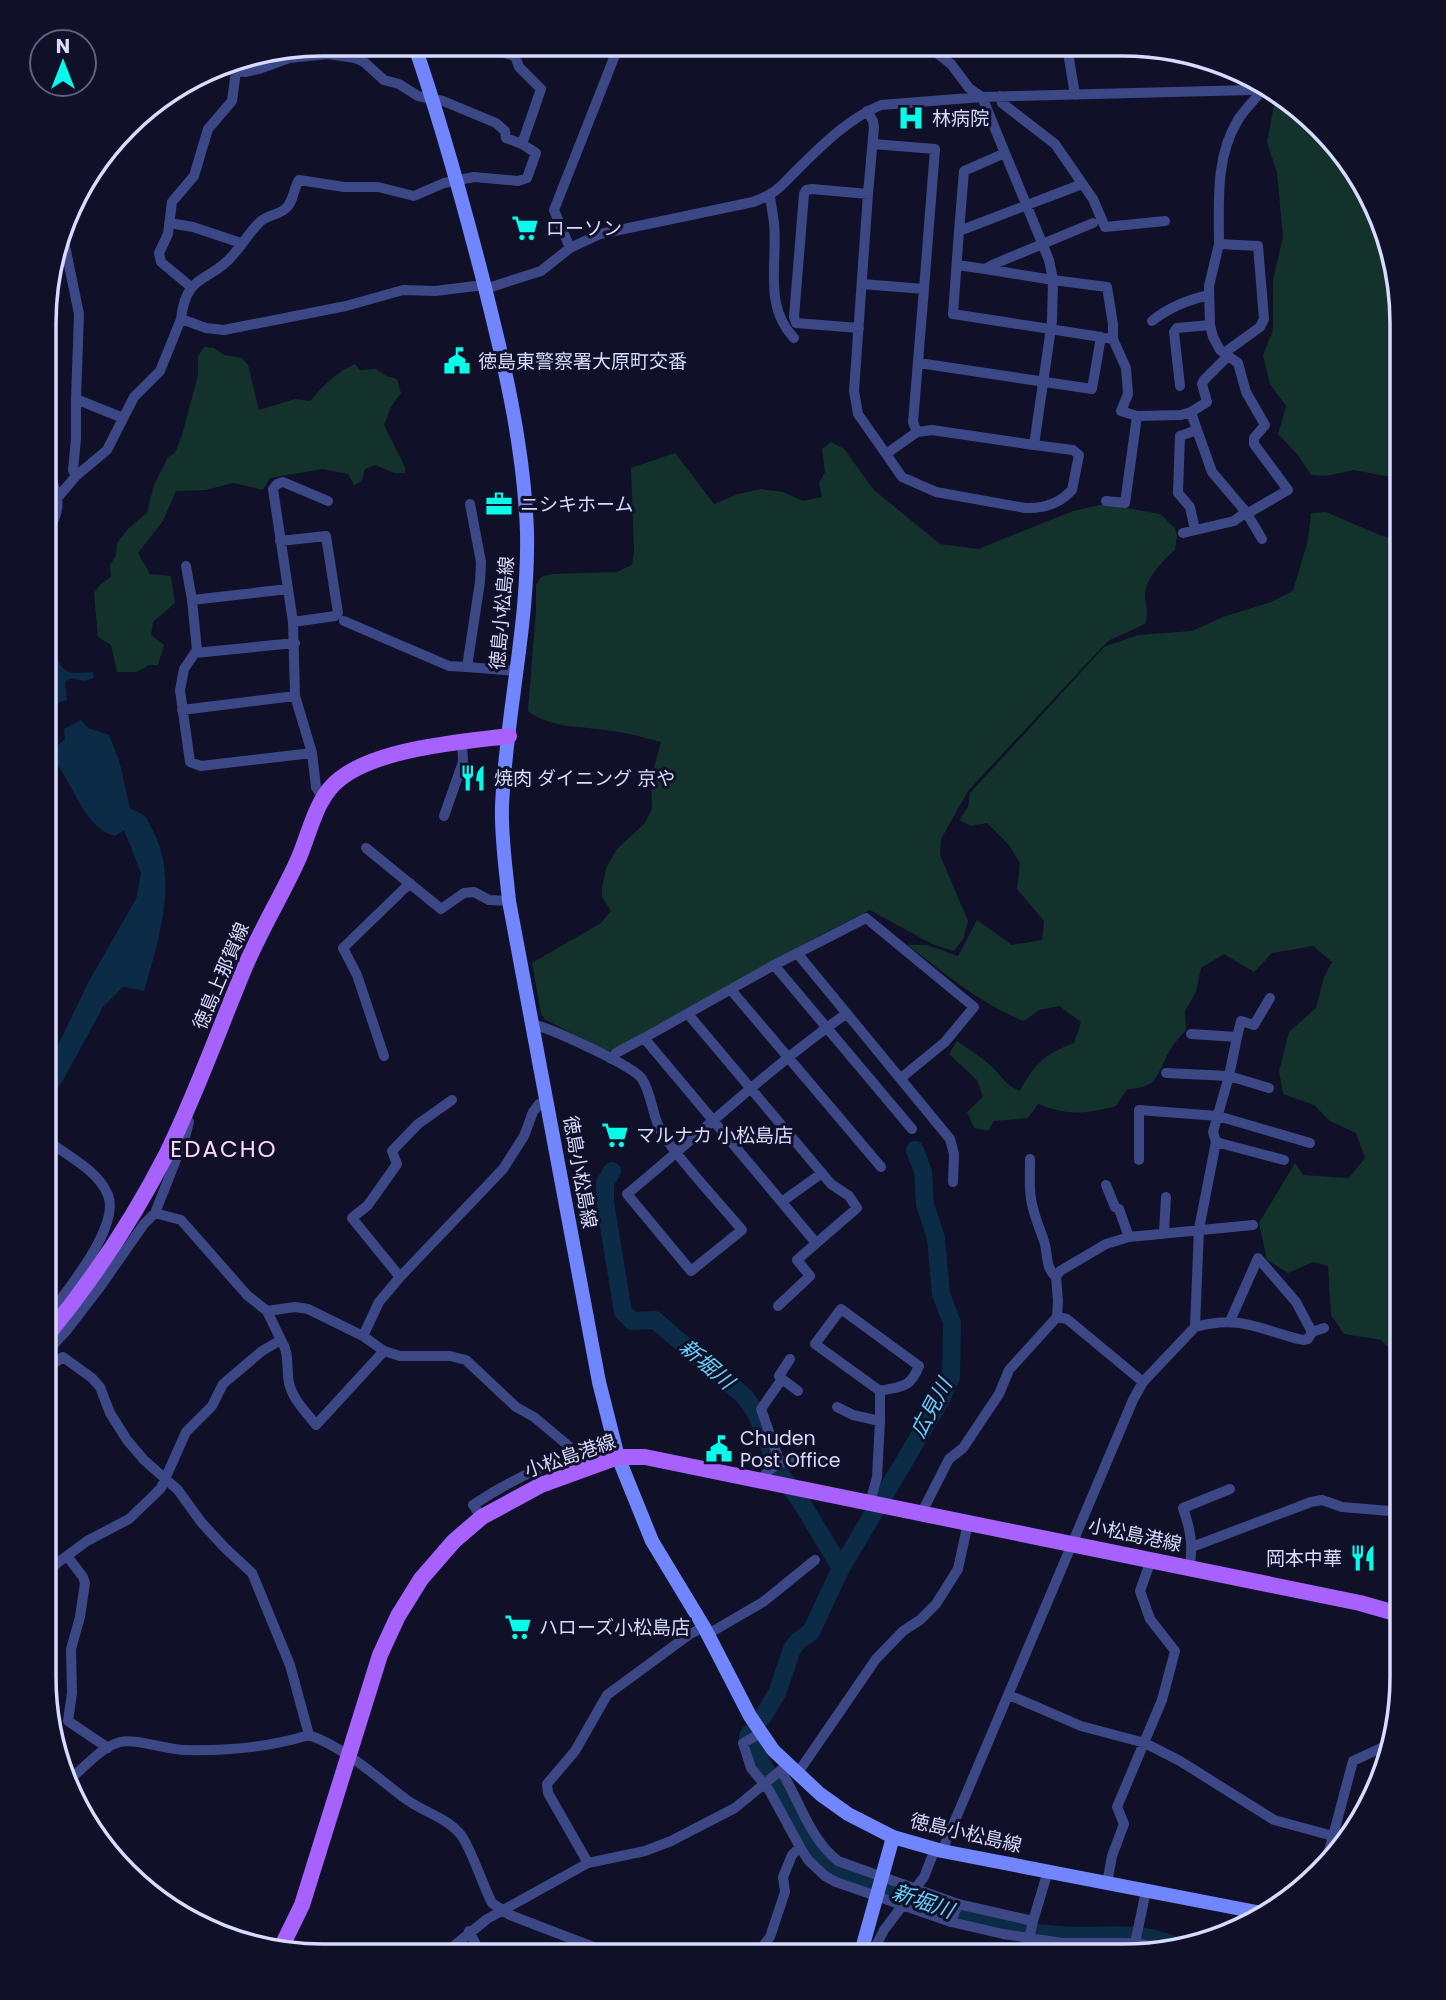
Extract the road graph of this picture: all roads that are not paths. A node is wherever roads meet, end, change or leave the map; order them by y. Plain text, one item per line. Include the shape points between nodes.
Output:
1 (342, 56) edge
2 (418, 56) edge
3 (515, 56) edge
4 (615, 56) edge
5 (941, 56) edge
6 (1069, 56) edge
7 (286, 58) edge
8 (236, 71) joint
9 (1248, 88) edge
10 (1259, 93) edge
11 (1075, 95) junction
12 (1000, 96) junction
13 (982, 97) junction
14 (433, 100) junction
15 (867, 111) junction
16 (522, 144) junction
17 (873, 144) junction
18 (1005, 153) junction
19 (457, 180) junction
20 (1077, 186) dead end
21 (868, 194) junction
22 (770, 196) junction
23 (1027, 206) junction
24 (1165, 221) dead end
25 (169, 223) junction
26 (1093, 223) dead end
27 (959, 231) junction
28 (241, 243) junction
29 (1043, 244) junction
30 (1219, 244) junction
31 (570, 248) junction
32 (66, 251) edge
33 (957, 265) junction
34 (985, 269) junction
35 (1053, 280) junction
36 (862, 284) junction
37 (191, 287) junction
38 (485, 287) junction
39 (924, 289) junction
40 (1209, 295) junction
41 (181, 319) junction
42 (1152, 321) dead end
43 (1210, 325) junction
44 (859, 327) junction
45 (1051, 329) junction
46 (1101, 337) junction
47 (793, 338) dead end
48 (1113, 340) junction
49 (1226, 354) junction
50 (919, 363) junction
51 (1043, 380) junction
52 (1180, 386) dead end
53 (76, 399) junction
54 (1191, 412) junction
55 (1137, 416) junction
56 (123, 418) junction
57 (1197, 430) junction
58 (917, 432) junction
59 (1034, 445) junction
60 (886, 454) junction
61 (76, 476) junction
62 (56, 491) edge
63 (58, 496) junction
64 (1106, 500) dead end
65 (328, 501) dead end
66 (470, 504) dead end
67 (1246, 512) junction
68 (56, 517) edge
69 (1195, 530) junction
70 (1183, 533) dead end
71 (1262, 538) dead end
72 (280, 541) junction
73 (186, 566) dead end
74 (288, 589) junction
75 (192, 600) junction
76 (344, 621) dead end
77 (293, 622) junction
78 (295, 643) junction
79 (195, 653) junction
80 (467, 667) junction
81 (516, 670) junction
82 (295, 696) junction
83 (182, 710) junction
84 (509, 736) junction
85 (462, 742) junction
86 (312, 753) junction
87 (323, 799) junction
88 (444, 816) dead end
89 (366, 848) dead end
90 (410, 883) junction
91 (509, 901) junction
92 (797, 953) junction
93 (774, 965) junction
94 (731, 990) junction
95 (1270, 998) dead end
96 (688, 1014) junction
97 (846, 1014) junction
98 (532, 1024) junction
99 (827, 1027) junction
100 (1191, 1034) dead end
101 (645, 1038) junction
102 (1237, 1038) junction
103 (384, 1056) dead end
104 (611, 1059) junction
105 (788, 1059) junction
106 (1166, 1073) dead end
107 (1229, 1076) junction
108 (901, 1078) junction
109 (1269, 1088) dead end
110 (752, 1089) junction
111 (452, 1100) dead end
112 (547, 1101) junction
113 (185, 1113) junction
114 (1218, 1116) junction
115 (715, 1121) junction
116 (912, 1129) dead end
117 (1216, 1142) junction
118 (1310, 1143) dead end
119 (56, 1147) edge
120 (678, 1152) junction
121 (1030, 1159) dead end
122 (1139, 1160) dead end
123 (1284, 1160) dead end
124 (881, 1167) dead end
125 (822, 1173) junction
126 (953, 1182) dead end
127 (1106, 1185) dead end
128 (1166, 1197) dead end
129 (783, 1201) junction
130 (155, 1213) junction
131 (1253, 1225) dead end
132 (1199, 1229) junction
133 (1164, 1232) junction
134 (1129, 1237) junction
135 (816, 1243) junction
136 (400, 1277) junction
137 (1056, 1277) junction
138 (56, 1304) edge
139 (778, 1306) dead end
140 (267, 1311) junction
141 (1057, 1317) junction
142 (1230, 1321) junction
143 (56, 1323) edge
144 (1195, 1327) junction
145 (1324, 1328) dead end
146 (1312, 1332) junction
147 (363, 1336) junction
148 (281, 1340) junction
149 (56, 1341) edge
150 (384, 1351) junction
151 (790, 1359) dead end
152 (56, 1361) edge
153 (782, 1379) junction
154 (1143, 1382) junction
155 (798, 1391) dead end
156 (880, 1391) junction
157 (837, 1407) dead end
158 (880, 1421) junction
159 (618, 1457) junction
160 (821, 1458) dead end
161 (780, 1463) junction
162 (165, 1478) junction
163 (761, 1480) junction
164 (1230, 1489) dead end
165 (875, 1504) junction
166 (1390, 1511) edge
167 (921, 1514) junction
168 (482, 1517) junction
169 (968, 1523) junction
170 (1072, 1543) junction
171 (1192, 1547) junction
172 (67, 1556) junction
173 (815, 1560) dead end
174 (1151, 1560) junction
175 (56, 1564) edge
176 (1189, 1568) junction
177 (1390, 1612) edge
178 (706, 1630) junction
179 (1009, 1695) junction
180 (309, 1735) junction
181 (754, 1738) junction
182 (1146, 1743) junction
183 (108, 1748) junction
184 (1380, 1748) edge
185 (349, 1755) junction
186 (786, 1771) junction
187 (75, 1775) edge
188 (766, 1783) junction
189 (1333, 1836) junction
190 (1338, 1836) edge
191 (893, 1837) junction
192 (1331, 1845) edge
193 (800, 1847) junction
194 (938, 1850) junction
195 (588, 1863) junction
196 (1048, 1871) junction
197 (1107, 1883) junction
198 (880, 1887) junction
199 (1146, 1891) junction
200 (909, 1897) junction
201 (501, 1910) junction
202 (1251, 1911) edge
203 (954, 1913) junction
204 (1031, 1930) junction
205 (470, 1931) junction
206 (284, 1941) edge
207 (1135, 1941) junction
208 (1142, 1943) edge
209 (455, 1944) edge
210 (476, 1944) edge
211 (586, 1944) edge
212 (764, 1944) edge
213 (863, 1944) edge
214 (877, 1944) edge
215 (1028, 1944) edge

1 - 14 street via 364,62 384,80
2 - 14 main road, 徳島小松島線
3 - 16 street via 519,67 541,89
4 - 31 street via 554,210
5 - 13 street
6 - 11 street
7 - 8 street via 259,69
8 - 25 street via 230,105 208,129 194,176 172,202
9 - 11 street
10 - 30 street via 1236,122 1222,161
11 - 12 street
12 - 13 street
12 - 24 street via 1002,103 1055,144 1089,191 1105,227
13 - 15 street via 881,105
13 - 18 street
14 - 16 street via 496,123 506,138
14 - 19 main road, 徳島小松島線
15 - 17 street via 873,121
15 - 22 street
16 - 19 street via 536,153 527,178
17 - 21 street
17 - 39 street via 934,149
18 - 23 street
18 - 27 street via 964,171
19 - 28 street via 414,196 378,187 299,180 284,210 264,219
19 - 38 main road, 徳島小松島線
20 - 23 street
21 - 36 street
21 - 44 street via 806,190 794,317 796,323
22 - 31 street via 600,234
22 - 47 street via 778,317
23 - 27 street
23 - 29 street
25 - 28 street
25 - 37 street via 159,257
26 - 29 street
27 - 33 street
28 - 37 street via 233,255
29 - 34 street
29 - 35 street
30 - 40 street
30 - 49 street via 1258,246 1264,319
31 - 38 street via 541,271
32 - 53 street via 79,314
33 - 34 street
33 - 45 street via 953,314
34 - 35 street
35 - 45 street
35 - 48 street via 1107,287
36 - 39 street
36 - 44 street
37 - 41 street
38 - 41 street via 404,290 224,330
38 - 81 main road, 徳島小松島線 via 504,363 527,532 526,592
39 - 50 street
40 - 42 street via 1165,310
40 - 43 street
41 - 56 street via 160,371 134,397
43 - 49 street via 1215,344
43 - 52 street via 1174,331
44 - 60 street via 854,391 858,414
45 - 46 street
45 - 51 street
46 - 48 street
46 - 51 street via 1092,389
48 - 55 street via 1126,368 1128,394 1121,411
49 - 54 street via 1202,384 1207,402
49 - 67 street via 1238,363 1246,392 1265,425 1254,444 1288,490
50 - 51 street
50 - 58 street
51 - 59 street
53 - 56 street
53 - 61 street
54 - 55 street
54 - 57 street
55 - 64 street via 1125,503
56 - 61 street via 107,450
57 - 67 street via 1212,472
57 - 69 street via 1180,436 1178,493 1190,507
58 - 59 street via 932,430
58 - 60 street
59 - 60 street via 1073,450 1079,455 1072,490 1038,509 936,492 902,477
61 - 63 street
62 - 63 street
63 - 68 street
65 - 72 street via 283,482 277,484 272,495
66 - 80 street via 481,562
67 - 69 street via 1234,521
67 - 71 street
69 - 70 street
72 - 74 street
72 - 77 street via 326,536 338,613
73 - 75 street
74 - 75 street
74 - 77 street
75 - 79 street
76 - 80 street via 449,666
77 - 78 street
78 - 79 street
78 - 82 street
79 - 83 street via 180,679
80 - 81 street
81 - 84 main road, 徳島小松島線
82 - 83 street
82 - 86 street
83 - 86 street via 190,762 201,766
84 - 85 main road, 徳島上那賀線
84 - 91 main road, 徳島小松島線 via 502,808
85 - 87 main road, 徳島上那賀線 via 366,763 339,779
85 - 88 street via 463,762
86 - 87 street via 316,787
87 - 113 main road, 徳島上那賀線 via 298,861 246,964
89 - 90 street
90 - 91 street via 441,909 464,893
90 - 103 street via 344,948
91 - 98 main road, 徳島小松島線
92 - 93 street
92 - 97 street
92 - 108 street via 866,918 974,1007 944,1042
93 - 94 street
93 - 99 street
94 - 96 street
94 - 105 street
95 - 102 street via 1254,1025 1241,1021
96 - 101 street
96 - 110 street
97 - 99 street
97 - 108 street
98 - 104 street
98 - 112 main road, 徳島小松島線
99 - 105 street
99 - 116 street
100 - 102 street
101 - 104 street
101 - 115 street
102 - 107 street
104 - 120 street via 642,1078 662,1133
105 - 110 street
105 - 124 street
106 - 107 street
107 - 109 street
107 - 114 street
108 - 126 street via 950,1139
110 - 115 street
110 - 125 street
111 - 136 street via 418,1124 392,1151 397,1164 368,1205 352,1218
112 - 136 street via 533,1112 503,1169
112 - 159 main road, 徳島小松島線 via 599,1382
113 - 130 street via 187,1130
113 - 143 main road, 徳島上那賀線 via 142,1201
114 - 117 street via 1213,1132
114 - 118 street
114 - 122 street via 1139,1110
115 - 120 street
115 - 129 street
117 - 123 street
117 - 132 street
119 - 138 street via 98,1178 111,1203 111,1214 92,1253
120 - 120 street via 742,1230 691,1270 627,1194
121 - 137 street via 1031,1200 1051,1273
125 - 129 street
125 - 135 street via 857,1208
127 - 134 street
128 - 133 street
129 - 135 street
130 - 140 street via 181,1220
130 - 149 street
131 - 132 street
132 - 133 street
132 - 144 street
133 - 134 street
134 - 137 street via 1107,1244 1060,1270
135 - 139 street via 797,1260 810,1276
136 - 147 street via 379,1302
137 - 141 street
140 - 147 street via 308,1308
140 - 148 street
141 - 154 street via 1067,1320
141 - 167 street via 1009,1370 999,1394 963,1448 949,1459
142 - 144 street
142 - 146 street via 1248,1322 1303,1340
142 - 146 street via 1258,1258 1296,1302
144 - 154 street
145 - 146 street
147 - 150 street
148 - 150 street via 295,1398 316,1425
148 - 162 street via 223,1384 212,1406 186,1432
150 - 168 street via 466,1360 516,1407 571,1448 568,1458 536,1468 473,1505
151 - 153 street via 779,1376
152 - 162 street via 63,1356 92,1378 127,1440
153 - 155 street
153 - 161 street via 761,1409
154 - 170 street
156 - 156 street via 908,1385 919,1366 841,1309 815,1344
156 - 158 street
157 - 158 street
158 - 165 street
159 - 163 main road, 小松島港線 via 645,1457
159 - 168 main road, 小松島港線 via 541,1485
159 - 178 main road, 徳島小松島線 via 652,1541
160 - 161 street
161 - 163 street
162 - 172 street via 129,1519
162 - 180 street via 252,1573 290,1665
163 - 165 main road, 小松島港線
164 - 171 street via 1183,1508
165 - 167 main road, 小松島港線
166 - 171 street via 1311,1502
167 - 169 main road, 小松島港線
168 - 185 main road, 小松島港線 via 421,1579 398,1616 380,1655
169 - 170 main road, 小松島港線
169 - 186 street via 963,1557 936,1604 876,1659
170 - 174 main road, 小松島港線
170 - 179 street
171 - 176 street
172 - 175 street
172 - 183 street via 85,1583 71,1649 68,1721
173 - 178 street via 762,1602
174 - 176 main road, 小松島港線
174 - 182 street via 1140,1591 1150,1619 1175,1651
176 - 177 main road, 小松島港線
178 - 181 main road, 徳島小松島線
178 - 195 street via 690,1634 607,1695 575,1751 547,1784
179 - 182 street via 1081,1726
179 - 194 street
180 - 183 street via 286,1742 209,1750 164,1749 129,1741
180 - 185 street
181 - 186 main road, 徳島小松島線
181 - 188 street via 743,1744 747,1759
182 - 189 street via 1274,1820
182 - 197 street via 1117,1807 1124,1824
183 - 187 street
184 - 189 street via 1353,1761
185 - 201 street via 462,1836 492,1903
185 - 206 main road, 小松島港線 via 302,1905
186 - 188 street
186 - 191 main road, 徳島小松島線 via 848,1814
186 - 198 street via 825,1851
188 - 193 street
188 - 195 street via 735,1808 671,1841
189 - 190 street
189 - 192 street
191 - 194 main road, 徳島小松島線
191 - 198 main road
193 - 198 street via 825,1876
193 - 212 street via 783,1877 785,1892
194 - 196 main road, 徳島小松島線
194 - 200 street
195 - 201 street
196 - 197 main road, 徳島小松島線
196 - 204 street
197 - 199 main road, 徳島小松島線
198 - 200 street
198 - 200 street
198 - 213 main road
199 - 202 main road, 徳島小松島線
199 - 207 street
200 - 203 street
200 - 203 street
200 - 214 street
201 - 205 street
201 - 211 street
203 - 204 street
203 - 204 street
204 - 207 street via 1062,1943
204 - 215 street
205 - 209 street
205 - 210 street
207 - 208 street

